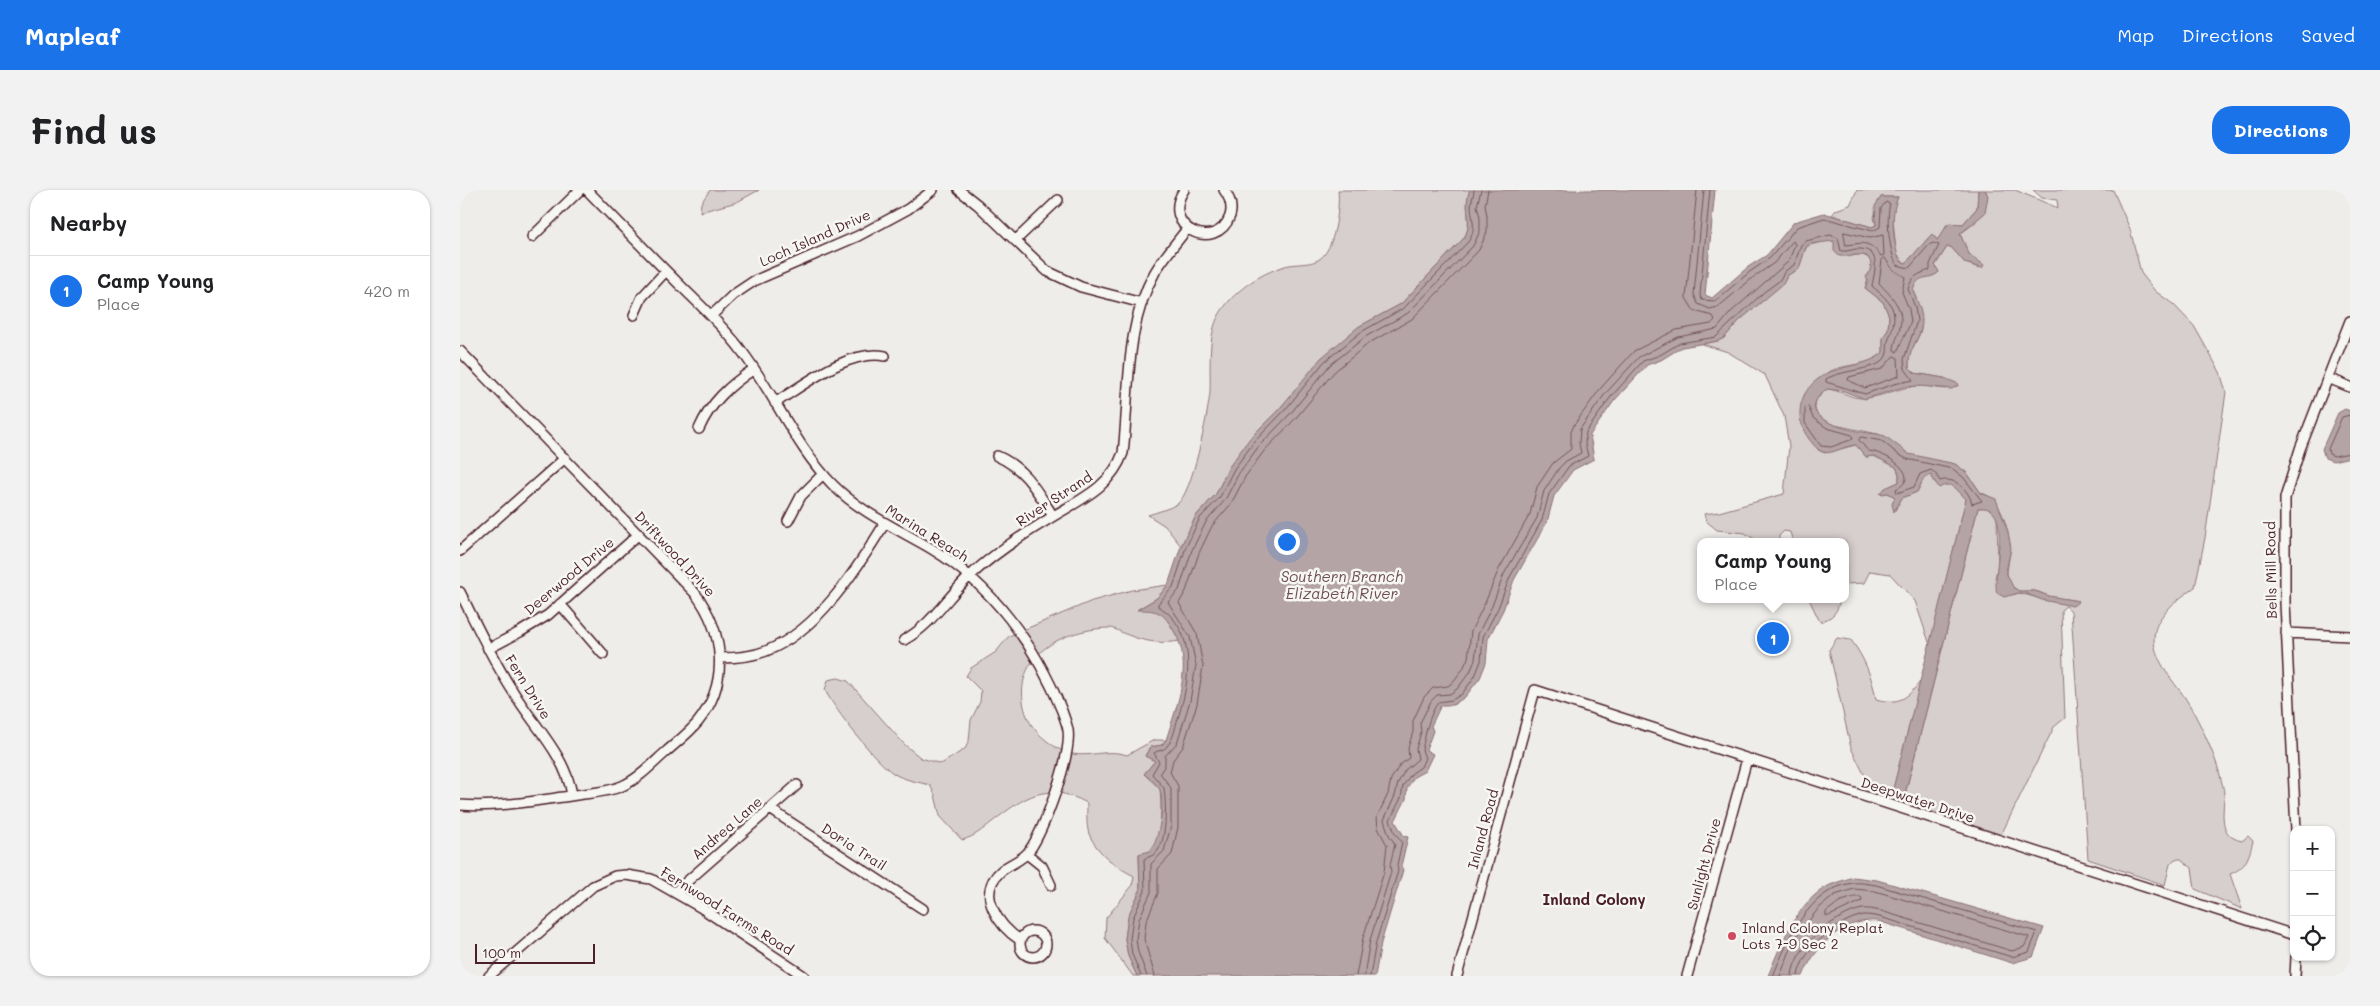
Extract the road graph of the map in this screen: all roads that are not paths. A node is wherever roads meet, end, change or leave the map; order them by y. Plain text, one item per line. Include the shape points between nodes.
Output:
1 (580, 190) edge
2 (588, 190) edge
3 (933, 190) edge
4 (959, 190) edge
5 (1184, 190) edge
6 (1224, 190) edge
7 (1058, 200) dead end
8 (1187, 229) junction
9 (532, 237) dead end
10 (1016, 240) junction
11 (666, 271) junction
12 (1142, 303) junction
13 (634, 315) dead end
14 (711, 316) junction
15 (2350, 321) edge
16 (460, 351) edge
17 (885, 356) dead end
18 (754, 370) junction
19 (2328, 378) junction
20 (2350, 387) edge
21 (775, 403) junction
22 (699, 429) dead end
23 (997, 456) dead end
24 (564, 458) junction
25 (823, 474) junction
26 (1053, 516) junction
27 (788, 521) dead end
28 (885, 523) junction
29 (639, 534) junction
30 (460, 551) edge
31 (970, 576) junction
32 (460, 592) edge
33 (560, 604) junction
34 (2286, 633) junction
35 (2350, 636) edge
36 (904, 640) dead end
37 (488, 649) junction
38 (603, 654) dead end
39 (720, 658) junction
40 (1535, 690) joint
41 (1747, 759) junction
42 (797, 785) dead end
43 (572, 795) junction
44 (460, 805) edge
45 (770, 809) junction
46 (2296, 826) edge
47 (1028, 854) junction
48 (1051, 886) dead end
49 (675, 892) junction
50 (923, 908) dead end
51 (2290, 934) edge
52 (1020, 940) dead end
53 (2296, 961) edge
54 (489, 976) edge
55 (804, 976) edge
56 (1457, 976) edge
57 (1687, 976) edge
58 (2296, 976) edge

1 - 9 street
2 - 11 street, Marina Reach
3 - 14 street, Loch Island Drive via 908,209 858,236 754,280
4 - 10 street
5 - 8 street via 1179,196 1177,211
6 - 8 street via 1231,205 1226,224 1207,234
7 - 10 street
8 - 12 street, River Strand via 1155,273
10 - 12 street via 1047,271 1068,282
11 - 13 street via 642,297
11 - 14 street, Marina Reach
12 - 26 street, River Strand via 1135,328 1119,464 1100,488
14 - 18 street, Marina Reach via 742,350
15 - 19 street, Bells Mill Road
16 - 24 street, Driftwood Drive
17 - 21 street via 854,358
18 - 21 street, Marina Reach
18 - 22 street via 716,400
19 - 20 street
19 - 34 street, Bells Mill Road via 2293,466 2285,498
21 - 25 street, Marina Reach
23 - 26 street via 1013,463 1024,473
24 - 29 street, Driftwood Drive
24 - 30 street
25 - 27 street via 801,496
25 - 28 street, Marina Reach via 846,497
26 - 31 street, River Strand
28 - 31 street, Marina Reach
28 - 39 street via 852,576 795,634 765,652 741,658
29 - 33 street, Deerwood Drive
29 - 39 street, Driftwood Drive via 705,605 714,626
31 - 36 street, River Strand via 922,629
31 - 47 street, Marina Reach via 1005,613 1046,674 1068,731 1053,798
32 - 37 street, Fern Drive
33 - 37 street, Deerwood Drive via 534,624
33 - 38 street
34 - 35 street
34 - 46 street, Bells Mill Road
37 - 43 street, Fern Drive via 513,693 560,760
39 - 43 street, Driftwood Drive via 717,683 709,705 684,736 623,786
40 - 41 street, Deepwater Drive
40 - 56 street, Inland Road
41 - 51 street, Deepwater Drive
41 - 57 street, Sunlight Drive
42 - 45 street, Andrea Lane
43 - 44 street, Driftwood Drive via 489,806
45 - 49 street, Andrea Lane
45 - 50 street, Doria Trail
47 - 48 street via 1042,866
47 - 52 street via 998,873 993,881 990,900 995,916
49 - 54 street, Fernwood Farms Road via 638,876 615,876 600,881
49 - 55 street, Fernwood Farms Road
53 - 58 street

